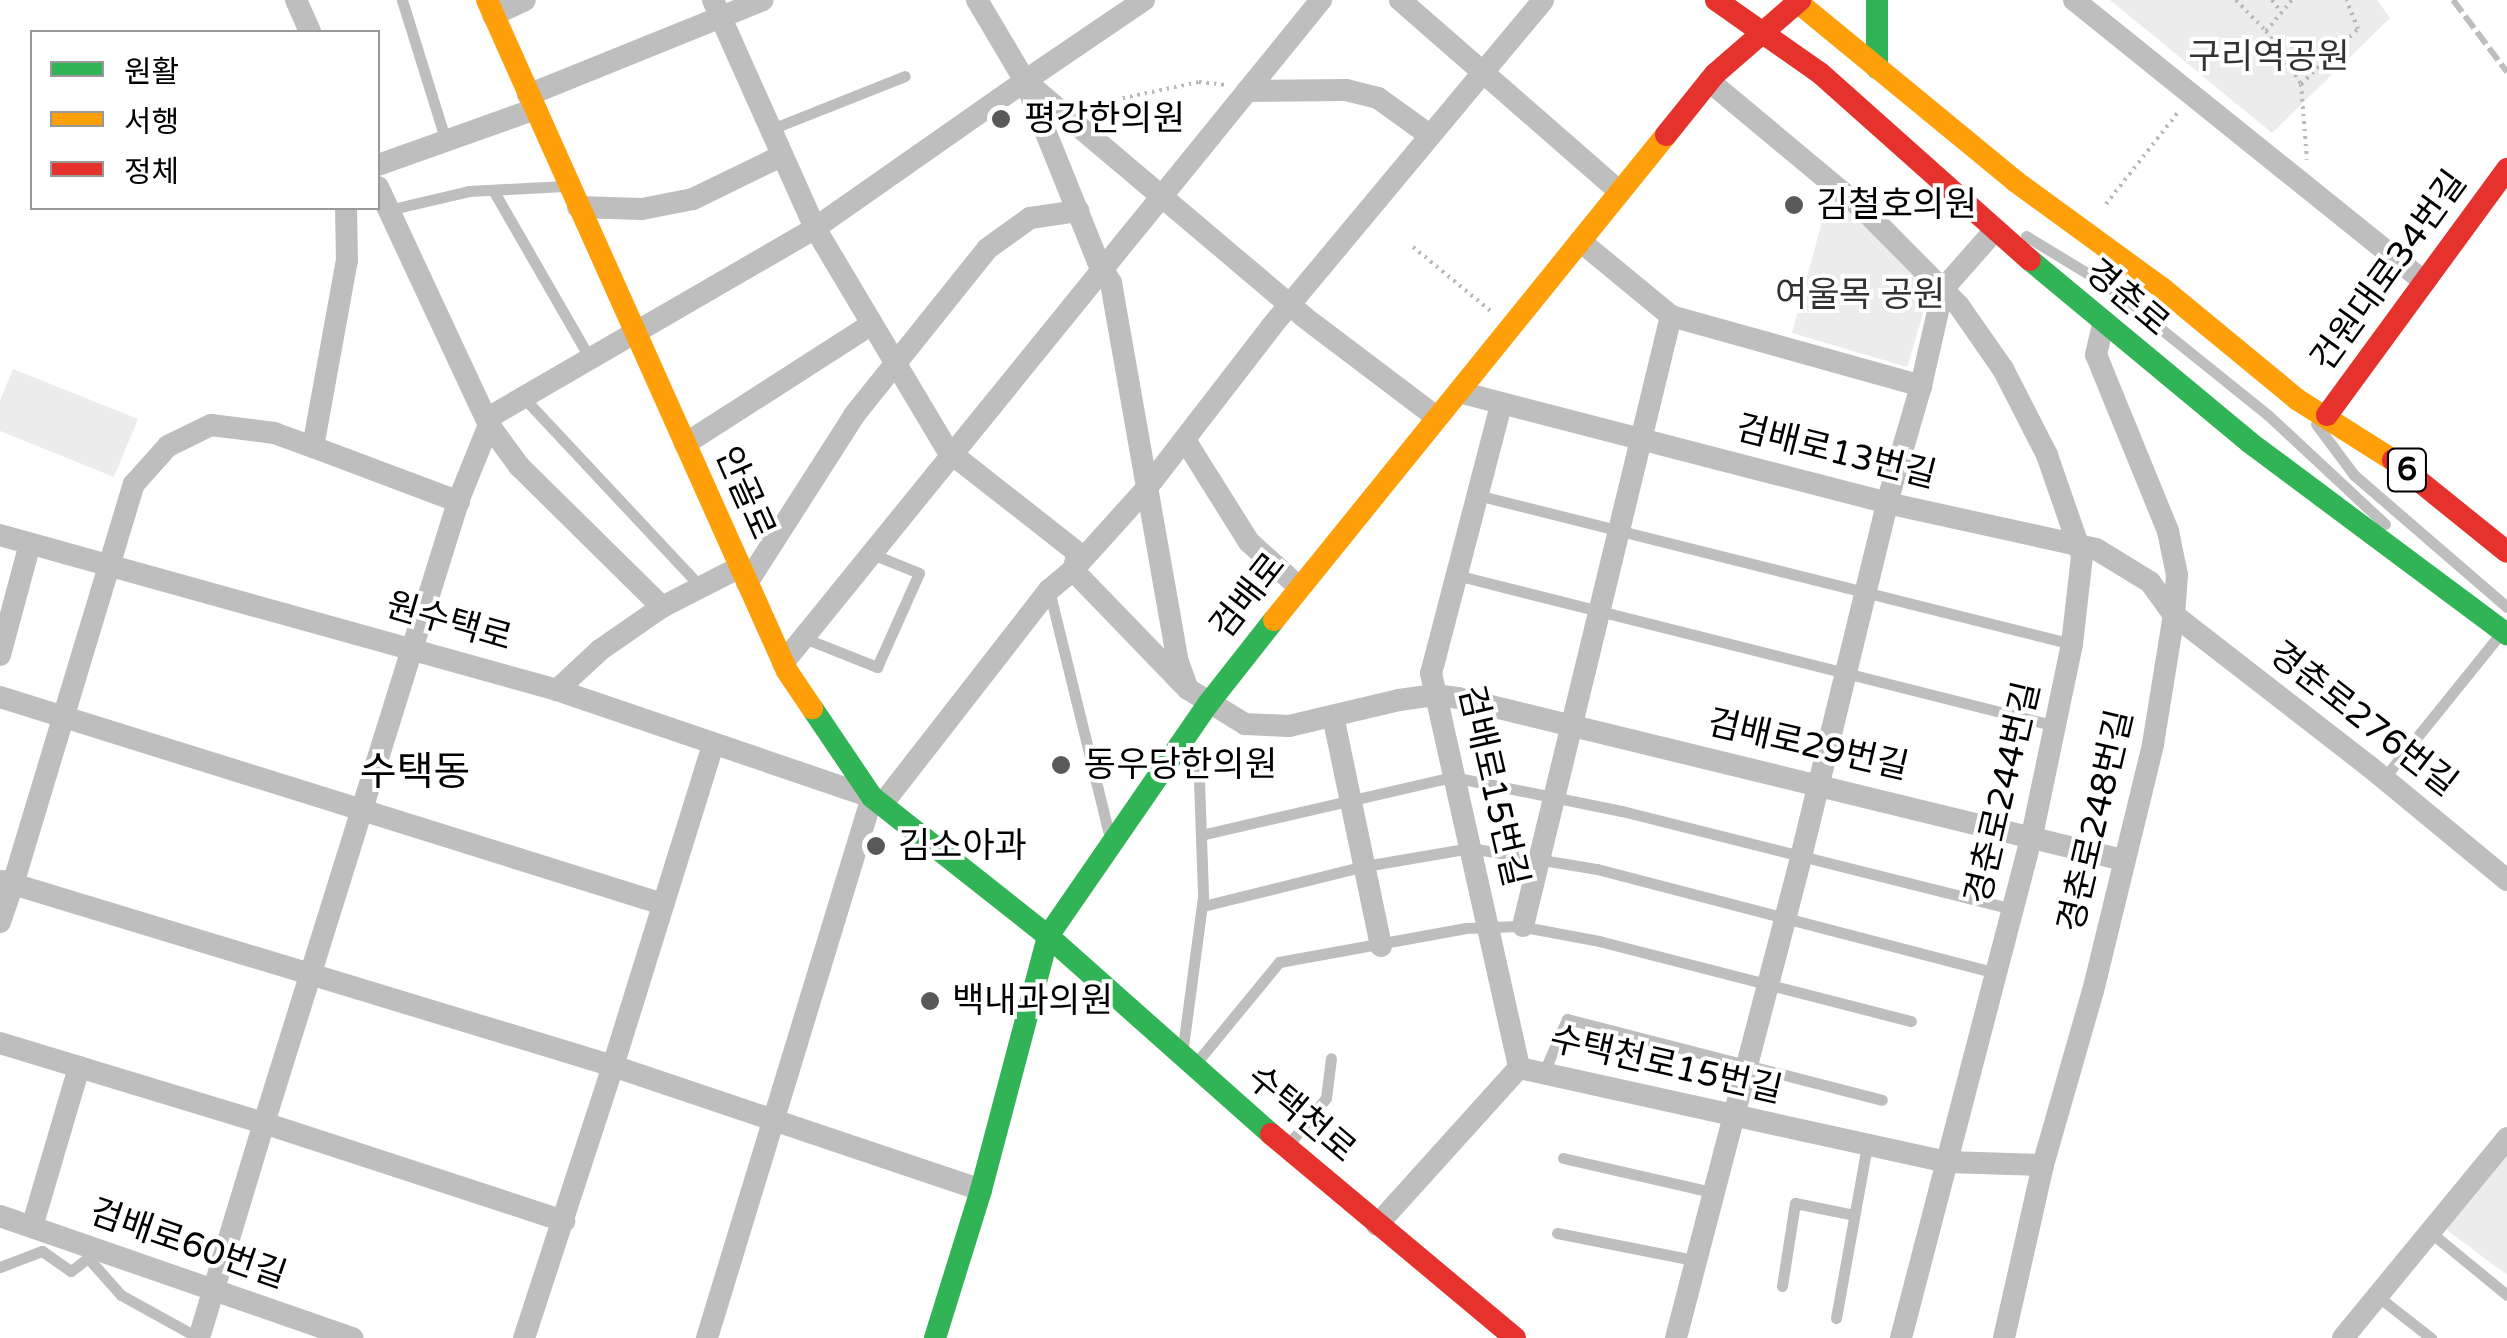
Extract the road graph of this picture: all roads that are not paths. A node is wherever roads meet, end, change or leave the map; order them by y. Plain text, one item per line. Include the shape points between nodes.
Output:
1 (296, 0) edge
2 (402, 0) edge
3 (525, 0) edge
4 (763, 0) edge
5 (977, 0) edge
6 (1144, 0) edge
7 (1321, 0) edge
8 (1400, 0) edge
9 (1543, 0) edge
10 (1716, 0) edge
11 (1877, 0) edge
12 (2074, 0) edge
13 (1800, 1) edge
14 (490, 8) edge
15 (717, 10) edge
16 (309, 30) edge
17 (1761, 35) junction
18 (1877, 68) junction
19 (1480, 72) junction
20 (905, 76) dead end
21 (1025, 81) junction
22 (1709, 82) junction
23 (1247, 91) junction
24 (532, 102) junction
25 (769, 130) junction
26 (1428, 134) junction
27 (446, 141) junction
28 (781, 156) junction
29 (380, 164) edge
30 (2505, 179) edge
31 (493, 190) junction
32 (380, 192) edge
33 (1620, 192) junction
34 (574, 196) junction
35 (1161, 200) junction
36 (346, 210) edge
37 (388, 210) junction
38 (1976, 210) junction
39 (1078, 211) junction
40 (815, 228) junction
41 (1994, 230) junction
42 (1580, 241) junction
43 (1102, 268) junction
44 (2425, 282) junction
45 (1942, 288) junction
46 (1291, 306) junction
47 (1670, 316) junction
48 (872, 324) junction
49 (2103, 325) junction
50 (636, 335) junction
51 (590, 359) junction
52 (896, 367) junction
53 (1921, 386) junction
54 (1459, 392) junction
55 (523, 397) junction
56 (2298, 400) junction
57 (1501, 405) junction
58 (2326, 415) junction
59 (1436, 418) junction
60 (489, 425) junction
61 (1639, 437) junction
62 (1185, 440) junction
63 (685, 444) junction
64 (313, 447) junction
65 (953, 455) junction
66 (1146, 490) junction
67 (1478, 495) junction
68 (458, 502) junction
69 (1886, 503) junction
70 (1616, 530) junction
71 (0, 535) edge
72 (30, 544) junction
73 (2080, 545) junction
74 (2507, 552) edge
75 (872, 554) junction
76 (109, 568) junction
77 (1074, 570) junction
78 (744, 575) junction
79 (1456, 575) junction
80 (701, 587) junction
81 (1299, 587) junction
82 (1049, 590) junction
83 (1865, 592) junction
84 (2507, 607) edge
85 (662, 608) junction
86 (1597, 610) junction
87 (2174, 615) junction
88 (2483, 615) junction
89 (2505, 632) edge
90 (804, 638) junction
91 (2072, 644) junction
92 (414, 647) junction
93 (0, 655) edge
94 (783, 663) junction
95 (1846, 673) junction
96 (1188, 689) junction
97 (557, 690) junction
98 (1435, 695) junction
99 (1208, 704) junction
100 (2, 705) edge
101 (1333, 716) junction
102 (62, 719) junction
103 (1568, 724) junction
104 (2056, 726) junction
105 (713, 745) junction
106 (1179, 745) junction
107 (1453, 776) junction
108 (2384, 778) junction
109 (1818, 783) junction
110 (1552, 796) junction
111 (1350, 798) junction
112 (878, 800) junction
113 (360, 811) junction
114 (1202, 835) junction
115 (2032, 835) junction
116 (1111, 842) junction
117 (1470, 848) junction
118 (1538, 857) junction
119 (1801, 857) junction
120 (2123, 860) junction
121 (1364, 866) junction
122 (2507, 880) edge
123 (6, 882) edge
124 (664, 904) junction
125 (1202, 906) junction
126 (2012, 909) junction
127 (1785, 917) junction
128 (0, 922) edge
129 (1522, 926) junction
130 (1490, 928) junction
131 (1048, 936) junction
132 (1381, 946) junction
133 (311, 973) junction
134 (1995, 973) junction
135 (1767, 985) junction
136 (1911, 1021) dead end
137 (0, 1043) edge
138 (1331, 1058) dead end
139 (1186, 1063) junction
140 (1747, 1064) junction
141 (613, 1066) junction
142 (79, 1067) junction
143 (1520, 1068) junction
144 (1544, 1074) junction
145 (1882, 1100) dead end
146 (1734, 1116) junction
147 (774, 1117) junction
148 (264, 1123) junction
149 (2507, 1138) edge
150 (1868, 1146) junction
151 (1286, 1148) junction
152 (1563, 1158) dead end
153 (1946, 1162) junction
154 (2043, 1165) junction
155 (981, 1190) junction
156 (1712, 1192) junction
157 (0, 1216) edge
158 (1854, 1216) junction
159 (564, 1221) junction
160 (1378, 1225) junction
161 (32, 1227) junction
162 (2430, 1232) junction
163 (1556, 1233) dead end
164 (92, 1254) junction
165 (1693, 1260) junction
166 (0, 1267) edge
167 (1782, 1286) dead end
168 (212, 1290) junction
169 (2507, 1294) edge
170 (2376, 1295) junction
171 (1836, 1318) dead end
172 (313, 1332) edge
173 (2009, 1336) edge
174 (199, 1338) edge
175 (353, 1338) edge
176 (524, 1338) edge
177 (707, 1338) edge
178 (935, 1338) edge
179 (1516, 1338) edge
180 (1676, 1338) edge
181 (1901, 1338) edge
182 (2343, 1338) edge
183 (2432, 1338) edge

1 - 16 street
2 - 27 lane
3 - 14 street
4 - 15 street
5 - 21 street
6 - 21 street
7 - 23 street
8 - 19 street
9 - 19 street
10 - 17 street, 경춘로
11 - 18 street
12 - 44 street
13 - 17 street, 검배로
13 - 18 street, 경춘로 / 6
14 - 24 street, 안골로
15 - 24 street
15 - 25 street
17 - 22 street, 검배로
17 - 38 street, 경춘로 via 1820,73
18 - 56 street, 경춘로 / 6
19 - 26 street
19 - 33 street
20 - 25 lane
21 - 35 street
21 - 39 street
21 - 40 street
22 - 33 street, 검배로
22 - 45 street, 경춘로244번길 via 1866,212
23 - 26 street via 1346,90 1378,98
23 - 35 street
24 - 27 street
24 - 34 street, 안골로
25 - 28 street
26 - 46 street
27 - 29 street
28 - 34 street via 693,199 642,208
28 - 40 street
30 - 44 street, 건원대로34번길
31 - 34 lane
31 - 37 lane
31 - 51 lane
32 - 37 street
33 - 42 street, 검배로
34 - 50 street, 안골로
35 - 43 street
35 - 46 street
36 - 64 street via 347,260
37 - 60 street
38 - 41 street, 경춘로
38 - 88 lane via 2120,296 2268,415
39 - 43 street
39 - 52 street via 1030,218 988,249
40 - 48 street
40 - 50 street
41 - 45 street
41 - 49 street, 경춘로
42 - 47 street
42 - 54 street, 검배로
43 - 65 street
43 - 66 street via 1112,283
44 - 58 street, 건원대로34번길
45 - 53 street
45 - 73 street, 경춘로244번길 via 2011,384 2047,455
46 - 59 street
46 - 62 street
47 - 53 street
47 - 61 street
48 - 52 street
48 - 63 street
49 - 87 street, 경춘로248번길 via 2096,354 2168,531
49 - 88 street, 경춘로
50 - 51 street
50 - 63 street, 안골로
51 - 55 street
52 - 65 street
52 - 78 street via 855,414
53 - 69 street
54 - 57 street, 검배로13번길
54 - 59 street, 검배로
55 - 60 street via 493,415
55 - 80 lane
56 - 58 street, 경춘로 / 6
56 - 84 lane via 2354,474
57 - 61 street, 검배로13번길
57 - 67 street, 검배로15번길
58 - 74 street, 경춘로 / 6 via 2378,446
59 - 81 street, 검배로
60 - 68 street
60 - 85 street via 519,466
61 - 69 street, 검배로13번길
61 - 70 street
62 - 66 street
62 - 81 street via 1249,542
63 - 78 street, 안골로
64 - 68 street
64 - 76 street via 274,433 211,425 168,446 134,484
65 - 75 street
65 - 77 street, 검배로29번길 via 1078,553
66 - 77 street
66 - 96 street
67 - 70 lane
67 - 79 street, 검배로15번길
68 - 92 street
69 - 73 street, 검배로13번길
69 - 83 street
70 - 83 lane
70 - 86 street
71 - 72 street, 원수택로
72 - 76 street, 원수택로
72 - 93 street
73 - 87 street, 검배로13번길 via 2150,582
73 - 91 street, 경춘로244번길 via 2082,585
75 - 90 street
75 - 90 lane via 919,573 877,667
76 - 92 street, 원수택로
76 - 102 street
77 - 82 street
77 - 96 street, 검배로29번길
78 - 80 street
78 - 94 street, 안골로
79 - 86 lane
79 - 98 street, 검배로15번길 via 1431,673
80 - 85 street
81 - 99 street, 검배로
82 - 112 street
82 - 116 lane
83 - 91 lane
83 - 95 street
85 - 97 street via 600,650
86 - 95 lane
86 - 103 street
87 - 108 street, 경춘로276번길
87 - 120 street, 경춘로248번길 via 2153,744
88 - 89 street, 경춘로
89 - 108 lane
90 - 94 street
91 - 104 street, 경춘로244번길
92 - 97 street, 원수택로
92 - 113 street
94 - 112 street, 안골로
95 - 104 lane
95 - 109 street
96 - 99 street, 검배로29번길
97 - 105 street, 원수택로
98 - 101 street, 검배로29번길
98 - 103 street, 검배로29번길
98 - 107 street, 검배로15번길
99 - 101 street, 검배로29번길 via 1245,724 1289,726
99 - 106 street, 검배로
100 - 102 street
101 - 111 street
102 - 113 street
102 - 123 street
103 - 109 street, 검배로29번길
103 - 110 street
104 - 115 street, 경춘로244번길
105 - 112 street, 원수택로
105 - 124 street
106 - 114 lane via 1200,780
106 - 116 street, 검배로
107 - 110 lane
107 - 111 lane
107 - 117 street, 검배로15번길
108 - 122 street, 경춘로276번길
109 - 115 street, 검배로29번길
109 - 119 street
110 - 118 street
110 - 119 lane
111 - 114 lane
111 - 121 street
112 - 131 street, 안골로
112 - 147 street
113 - 124 street
113 - 133 street
114 - 125 lane
115 - 120 street, 검배로29번길
115 - 126 street, 경춘로244번길
116 - 131 street, 검배로
117 - 118 lane
117 - 121 lane
117 - 130 street, 검배로15번길
118 - 127 lane
118 - 129 street
119 - 126 lane
119 - 127 street
120 - 154 street, 경춘로248번길
121 - 125 lane
121 - 132 street
123 - 128 street
123 - 133 street
124 - 141 street
125 - 139 lane
126 - 134 street, 경춘로244번길
127 - 134 lane
127 - 135 street
129 - 130 lane
129 - 135 lane
130 - 132 lane
130 - 143 street, 검배로15번길
131 - 139 street, 수택천로
131 - 155 street, 검배로
132 - 139 lane via 1279,962
133 - 141 street
133 - 148 street
134 - 153 street, 경춘로244번길
135 - 136 lane
135 - 140 street
137 - 142 street
138 - 151 lane via 1326,1098
139 - 151 street, 수택천로
140 - 144 lane via 1567,1019
140 - 145 lane
140 - 146 street
141 - 147 street
141 - 159 street
142 - 148 street
142 - 161 street
143 - 144 street, 수택천로15번길
143 - 160 street, 수택천로15번길
144 - 146 street, 수택천로15번길
146 - 150 street, 수택천로15번길
146 - 156 street
147 - 155 street
147 - 177 street
148 - 159 street
148 - 168 street
149 - 162 street
150 - 153 street, 수택천로15번길
150 - 158 lane
151 - 160 street, 수택천로
152 - 156 lane
153 - 154 street, 수택천로15번길
153 - 181 street, 경춘로244번길
154 - 173 street, 경춘로248번길
155 - 178 street, 검배로
156 - 165 street
157 - 161 street, 검배로60번길
158 - 167 lane via 1795,1202
158 - 171 lane
159 - 176 street
160 - 179 street, 수택천로
161 - 164 street, 검배로60번길
162 - 169 lane
162 - 170 street
163 - 165 lane
164 - 166 lane via 72,1271 42,1251
164 - 168 street, 검배로60번길
164 - 174 lane via 122,1295
165 - 180 street
168 - 172 street, 검배로60번길
168 - 174 street
170 - 182 street
170 - 183 lane
172 - 175 street, 검배로60번길

